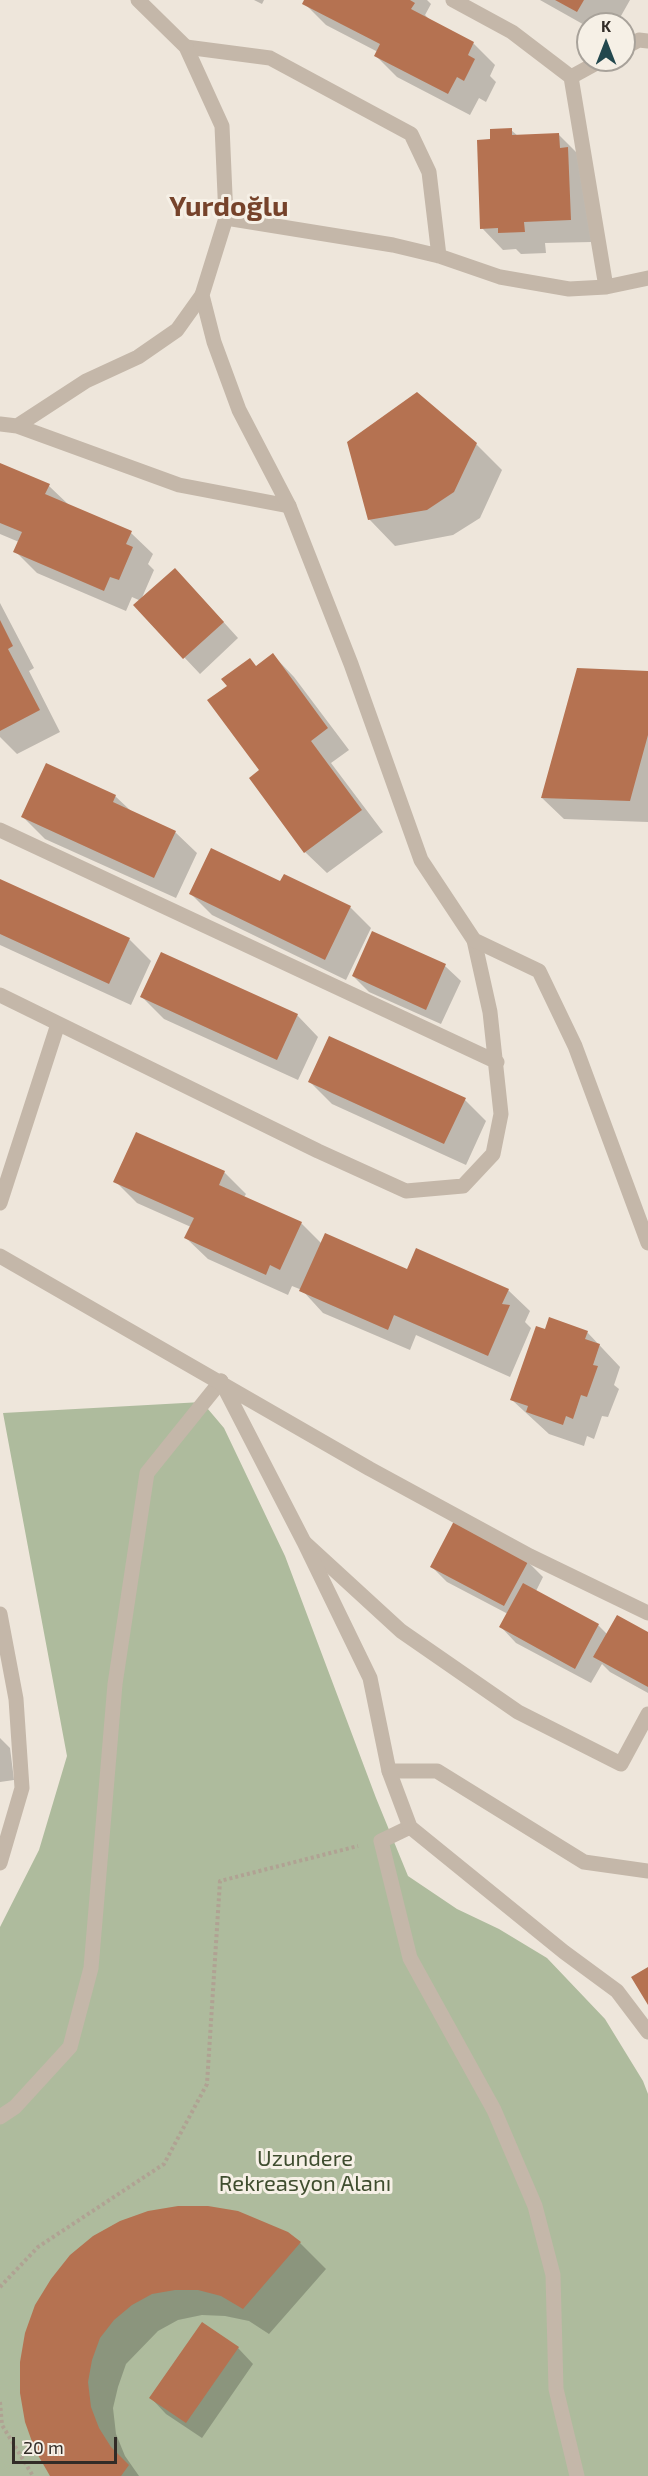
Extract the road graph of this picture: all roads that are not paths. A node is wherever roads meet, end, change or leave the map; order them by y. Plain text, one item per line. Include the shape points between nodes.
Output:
1 (138, 0) edge
2 (453, 0) edge
3 (186, 47) junction
4 (580, 72) edge
5 (571, 77) junction
6 (226, 218) junction
7 (439, 256) junction
8 (646, 282) edge
9 (606, 287) junction
10 (202, 295) junction
11 (0, 424) edge
12 (17, 426) junction
13 (289, 506) junction
14 (0, 830) edge
15 (474, 940) junction
16 (0, 995) edge
17 (58, 1024) junction
18 (497, 1062) junction
19 (0, 1203) edge
20 (648, 1243) edge
21 (0, 1256) edge
22 (221, 1381) junction
23 (304, 1542) junction
24 (648, 1613) edge
25 (0, 1614) edge
26 (648, 1714) edge
27 (389, 1772) junction
28 (410, 1827) junction
29 (0, 1863) edge
30 (648, 1871) edge
31 (648, 2032) edge
32 (0, 2117) edge
33 (577, 2476) edge

1 - 3 street
2 - 5 street via 512,32
3 - 6 street via 222,126
3 - 7 street via 270,58 411,134 429,172
4 - 5 street
5 - 9 street
6 - 7 street
6 - 10 street
7 - 9 street via 500,277 569,289
8 - 9 street
10 - 12 street via 177,330 138,357 86,381
10 - 13 street via 239,410
11 - 12 street
12 - 13 street via 179,485
13 - 15 street via 421,860
14 - 18 street
15 - 18 street
15 - 20 street via 539,971 575,1046
16 - 17 street
17 - 18 street via 406,1191 463,1186 493,1154 501,1114
17 - 19 street
21 - 22 street
22 - 23 street
22 - 24 street via 370,1469
22 - 32 street via 147,1473 115,1684 91,1968 70,2047 15,2107
23 - 26 street via 401,1631 518,1712 621,1764
23 - 27 street via 370,1678
25 - 29 street via 16,1699 22,1788
27 - 28 street
27 - 30 street via 437,1772 584,1862
28 - 31 street via 617,1991
28 - 33 street via 381,1841 410,1958 494,2110 535,2205 553,2275 556,2389

